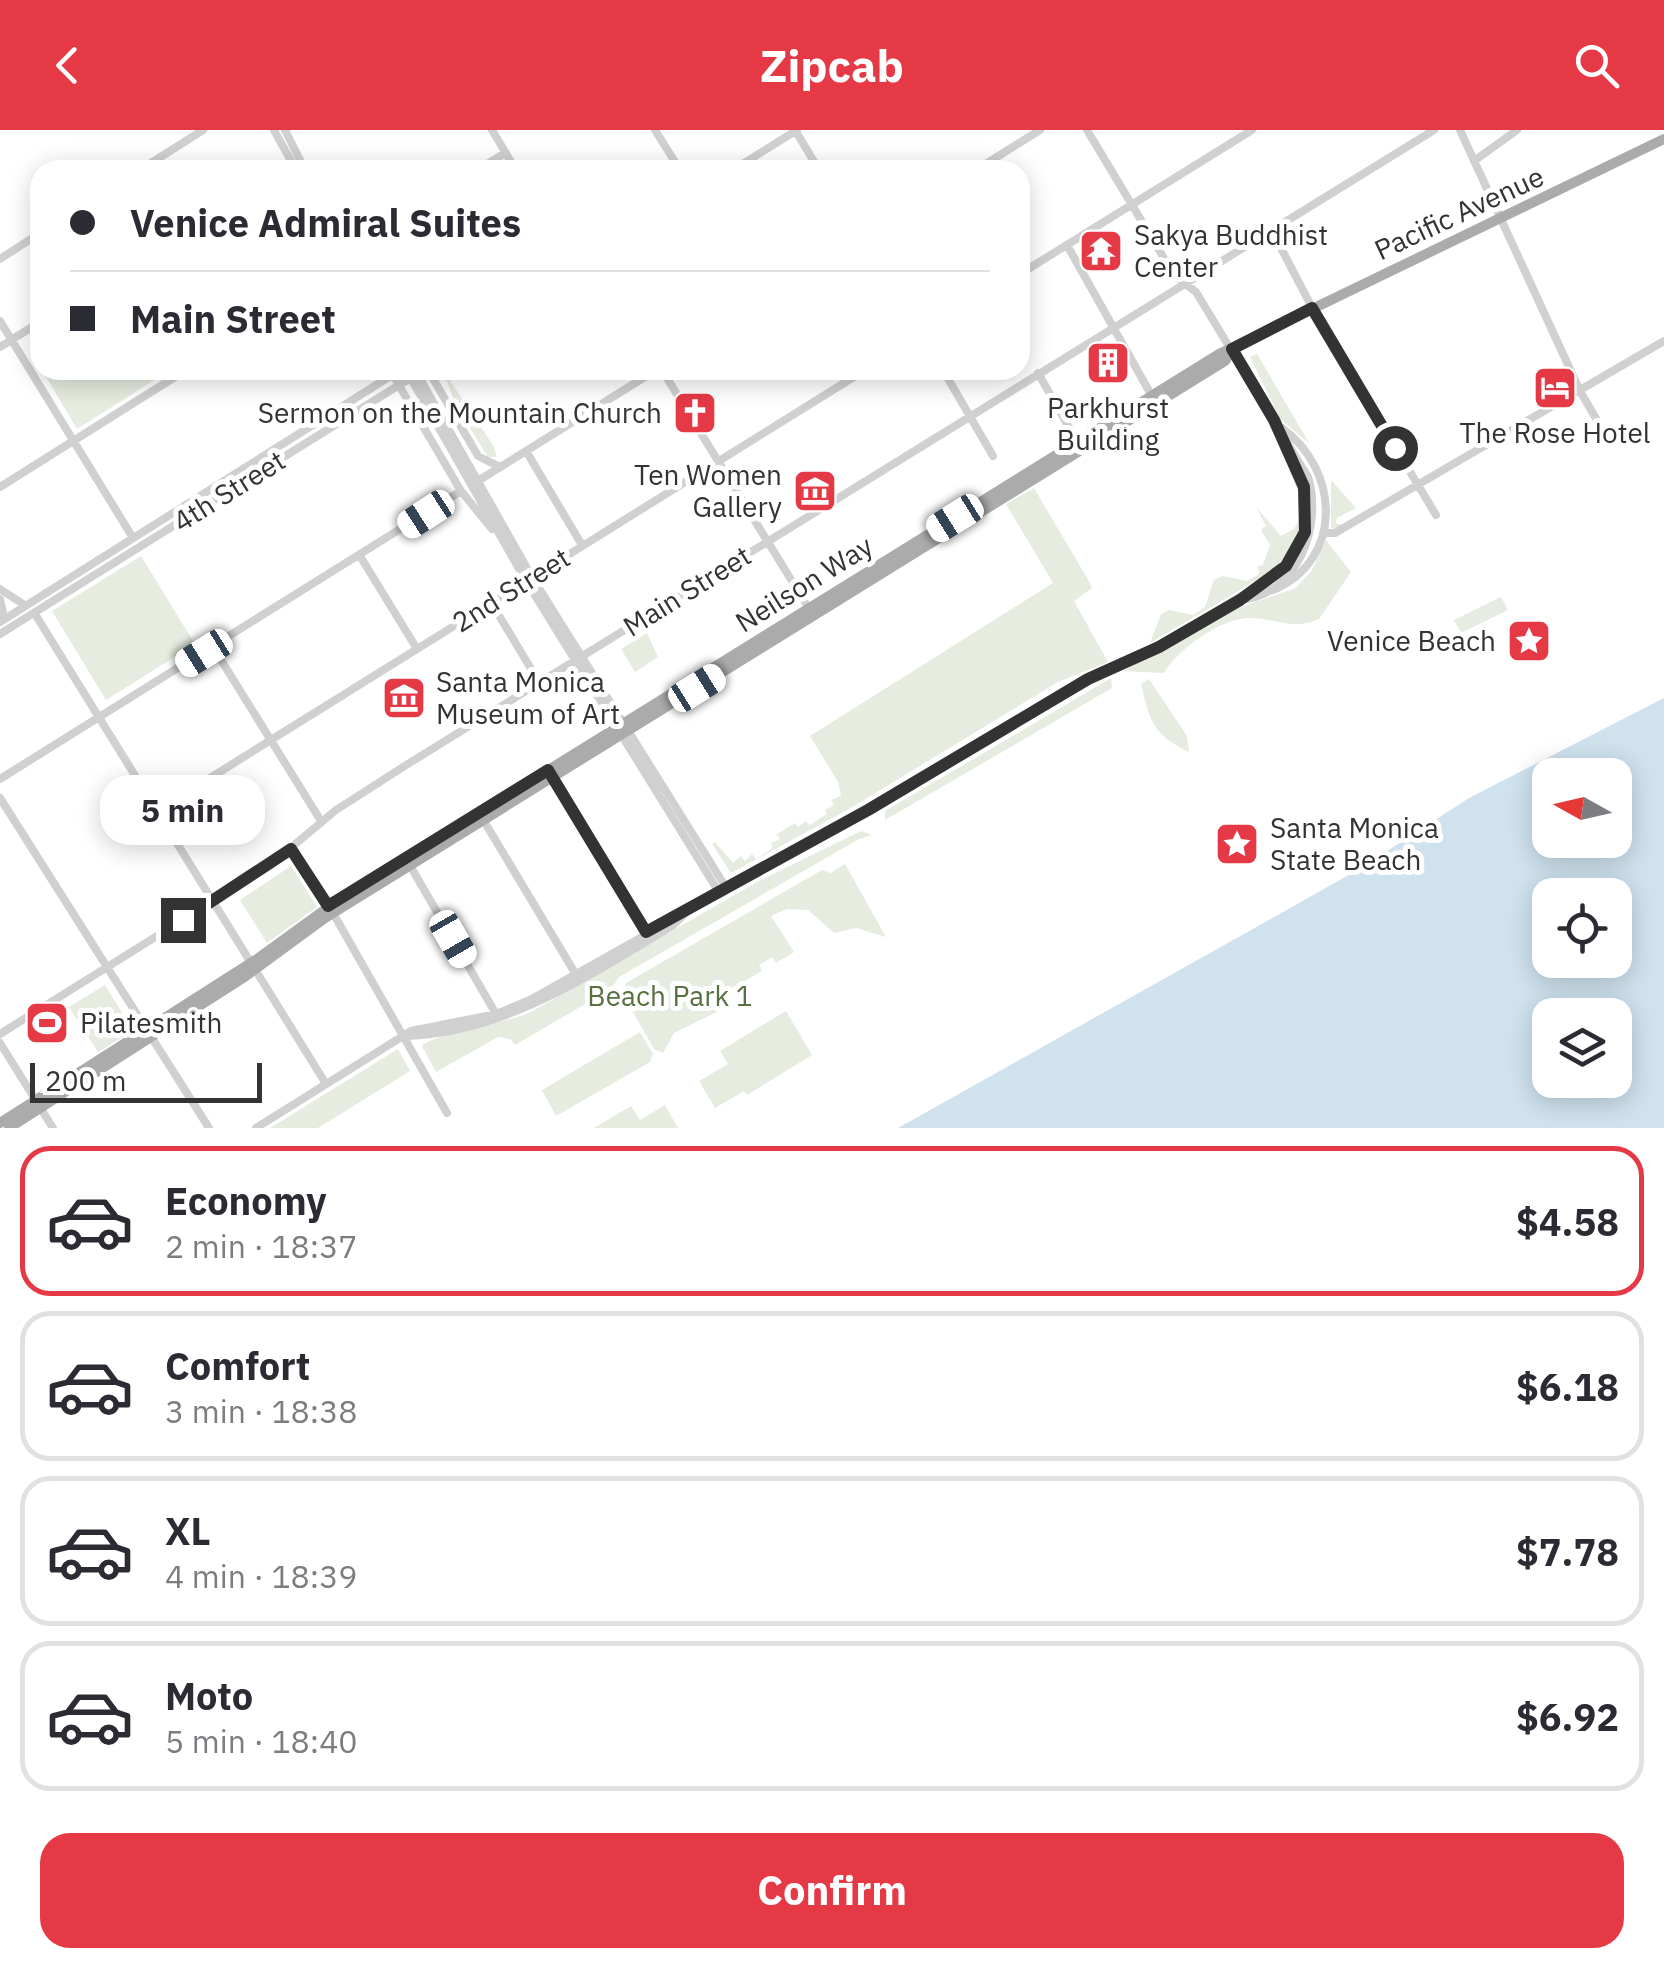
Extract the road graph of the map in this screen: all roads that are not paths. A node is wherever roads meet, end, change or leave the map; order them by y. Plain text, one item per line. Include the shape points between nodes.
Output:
1 (203, 130) edge
2 (280, 130) edge
3 (492, 130) edge
4 (655, 130) edge
5 (796, 130) edge
6 (1040, 130) edge
7 (1087, 130) edge
8 (1252, 130) edge
9 (1434, 130) edge
10 (1460, 130) edge
11 (1517, 130) edge
12 (1664, 139) edge
13 (506, 153) junction
14 (156, 160) edge
15 (294, 160) edge
16 (494, 160) edge
17 (510, 160) edge
18 (674, 160) edge
19 (748, 160) edge
20 (813, 160) edge
21 (992, 160) edge
22 (1474, 161) junction
23 (1132, 204) junction
24 (1501, 218) junction
25 (1271, 229) junction
26 (30, 239) edge
27 (1067, 245) junction
28 (0, 258) edge
29 (1030, 268) edge
30 (1184, 282) junction
31 (1312, 308) junction
32 (0, 321) edge
33 (1272, 325) joint
34 (30, 328) edge
35 (1114, 328) junction
36 (12, 340) junction
37 (1664, 341) edge
38 (0, 347) edge
39 (1232, 349) junction
40 (30, 370) edge
41 (1038, 373) junction
42 (1030, 378) edge
43 (36, 380) edge
44 (170, 380) edge
45 (383, 380) edge
46 (401, 380) edge
47 (404, 380) edge
48 (409, 380) edge
49 (420, 380) edge
50 (431, 380) edge
51 (643, 380) edge
52 (666, 380) edge
53 (849, 380) edge
54 (948, 380) edge
55 (1027, 380) edge
56 (402, 384) junction
57 (1580, 391) junction
58 (1154, 399) junction
59 (970, 415) junction
60 (1276, 423) junction
61 (1605, 434) dead end
62 (74, 442) junction
63 (1079, 445) junction
64 (526, 451) junction
65 (478, 456) junction
66 (994, 456) dead end
67 (718, 460) junction
68 (500, 467) junction
69 (1418, 485) junction
70 (0, 487) edge
71 (469, 487) junction
72 (1436, 515) dead end
73 (1324, 533) junction
74 (132, 536) junction
75 (768, 540) junction
76 (582, 546) junction
77 (137, 547) junction
78 (360, 556) junction
79 (529, 579) junction
80 (0, 589) edge
81 (1251, 598) junction
82 (0, 599) edge
83 (1240, 600) junction
84 (25, 604) junction
85 (492, 604) junction
86 (811, 612) junction
87 (33, 615) junction
88 (1, 622) edge
89 (0, 634) edge
90 (213, 647) junction
91 (417, 649) junction
92 (580, 659) junction
93 (540, 682) junction
94 (100, 718) junction
95 (622, 729) junction
96 (271, 740) junction
97 (550, 774) junction
98 (0, 779) edge
99 (0, 798) edge
100 (157, 811) junction
101 (481, 816) junction
102 (321, 821) junction
103 (291, 849) junction
104 (408, 863) junction
105 (723, 892) junction
106 (211, 902) junction
107 (331, 909) junction
108 (687, 912) junction
109 (646, 932) junction
110 (107, 967) junction
111 (252, 967) junction
112 (575, 973) junction
113 (496, 1014) junction
114 (148, 1032) junction
115 (0, 1034) edge
116 (404, 1036) junction
117 (0, 1043) edge
118 (326, 1084) junction
119 (37, 1102) junction
120 (447, 1113) dead end
121 (0, 1123) edge
122 (9, 1128) edge
123 (53, 1128) edge
124 (208, 1128) edge
125 (256, 1128) edge

1 - 14 street
2 - 15 street
3 - 13 street
4 - 18 street
5 - 19 street
5 - 20 street
6 - 21 street
7 - 23 street
8 - 23 street
9 - 25 street, Main Street
10 - 22 street
11 - 22 street
12 - 24 main road, Pacific Avenue
13 - 16 street
13 - 17 street
22 - 24 street
23 - 27 street
23 - 30 street
24 - 31 main road, Pacific Avenue
24 - 57 street
25 - 30 street, Main Street
25 - 31 street
26 - 28 street
27 - 29 street
27 - 35 street
30 - 35 street, Main Street
30 - 39 street
31 - 33 main road, Pacific Avenue
31 - 69 street
32 - 36 street
33 - 39 main road, Neilson Way
34 - 36 street
35 - 41 street, Main Street
35 - 58 street
36 - 38 street
36 - 40 street
37 - 57 street
39 - 58 main road, Neilson Way via 1225,362
39 - 60 street
41 - 42 street, Main Street
41 - 63 street
43 - 62 street
44 - 62 street
45 - 74 street, 4th Street
46 - 56 street
47 - 71 street
48 - 56 street, 4th Street, bridge
49 - 71 street
50 - 65 street
51 - 64 street
52 - 67 street
53 - 67 street, 2nd Street
54 - 59 street
55 - 59 street, Main Street
56 - 71 street
56 - 77 street, 4th Street
57 - 61 street
57 - 69 street
58 - 63 main road, Neilson Way
59 - 66 street
59 - 75 street, Main Street
60 - 73 street via 1303,446 1321,479
60 - 81 street via 1308,477 1314,521 1293,569
60 - 83 street via 1304,487 1306,526 1289,563
62 - 70 street
62 - 74 street
63 - 86 main road, Neilson Way
64 - 68 street
64 - 76 street
65 - 68 street
65 - 71 street
67 - 75 street
67 - 76 street, 2nd Street
68 - 71 street
69 - 72 street
69 - 73 street
71 - 78 street
71 - 79 street
71 - 79 street
73 - 81 street via 1302,576
74 - 77 street
74 - 84 street, 4th Street
75 - 86 street
75 - 92 street, Main Street
76 - 79 street, 2nd Street
77 - 87 street, 4th Street
78 - 90 street
78 - 91 street
79 - 85 street, 2nd Street
79 - 92 street
80 - 84 street
81 - 83 street
82 - 88 street via 6,612
83 - 105 street via 1088,679
84 - 87 street
84 - 87 street via 21,614
84 - 88 street, 4th Street
85 - 91 street, 2nd Street
85 - 93 street
86 - 95 main road, Neilson Way
87 - 89 street, 4th Street
87 - 94 street
90 - 94 street
90 - 96 street
91 - 96 street, 2nd Street
92 - 93 street, Main Street
92 - 95 street
93 - 102 street, Main Street
94 - 98 street
94 - 100 street
95 - 97 main road, Neilson Way
95 - 105 street
96 - 100 street, 2nd Street
96 - 102 street
97 - 101 main road, Neilson Way
97 - 109 street
99 - 110 street
100 - 106 street
101 - 104 main road, Neilson Way
101 - 112 street
102 - 103 street, Main Street
103 - 106 street, Main Street
103 - 107 street
104 - 107 main road, Neilson Way
104 - 113 street
105 - 108 street
106 - 110 street, Main Street
106 - 111 street
107 - 111 main road, Neilson Way
107 - 116 street
108 - 109 street
108 - 116 street via 521,1011
109 - 112 street
110 - 114 street
110 - 115 street, Main Street
111 - 114 main road, Neilson Way
111 - 118 street
112 - 113 street
113 - 116 street
114 - 119 main road, Neilson Way
114 - 124 street
116 - 118 street
116 - 120 street
117 - 119 street
118 - 125 street
119 - 121 main road, Neilson Way
119 - 122 main road, Neilson Way
119 - 123 street

